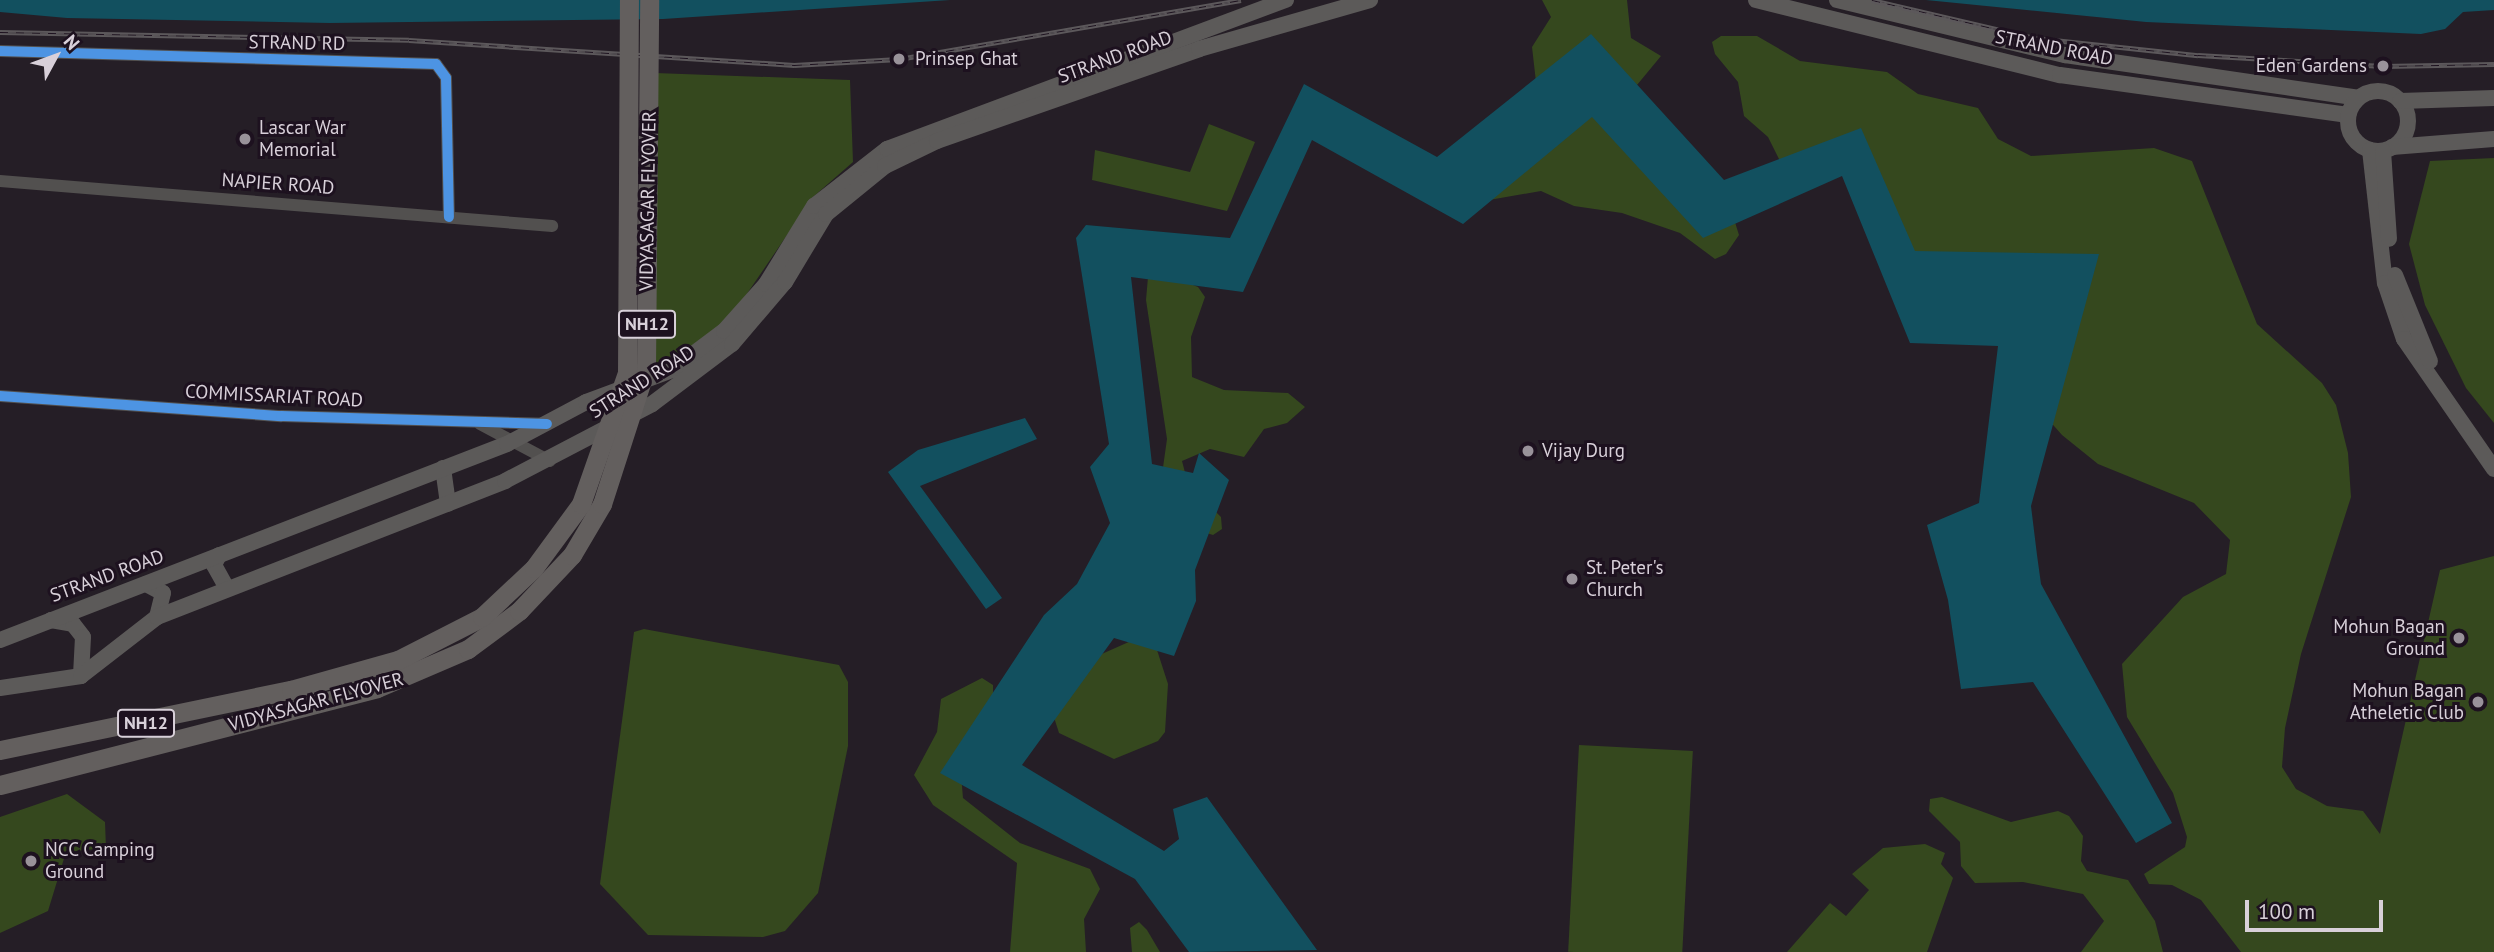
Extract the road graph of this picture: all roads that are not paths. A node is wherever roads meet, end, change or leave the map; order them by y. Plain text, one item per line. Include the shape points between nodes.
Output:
1 (629, 0) edge
2 (649, 0) edge
3 (1286, 0) edge
4 (1370, 0) edge
5 (1756, 0) edge
6 (1836, 0) edge
7 (0, 51) edge
8 (2065, 55) junction
9 (2060, 75) junction
10 (2358, 98) junction
11 (2494, 98) edge
12 (2400, 101) junction
13 (2348, 115) junction
14 (2494, 139) edge
15 (2382, 149) junction
16 (0, 181) edge
17 (449, 218) junction
18 (552, 226) dead end
19 (0, 396) edge
20 (480, 424) junction
21 (547, 424) junction
22 (507, 444) junction
23 (2494, 452) edge
24 (551, 461) junction
25 (443, 468) junction
26 (2494, 469) edge
27 (448, 504) junction
28 (219, 555) junction
29 (146, 584) junction
30 (227, 588) junction
31 (157, 617) junction
32 (49, 620) junction
33 (0, 640) edge
34 (81, 676) junction
35 (0, 688) edge
36 (0, 753) edge
37 (0, 785) edge

1 - 36 highway, VIDYASAGAR FLYOVER / NH12, bridge via 633,163 627,373 580,504 558,540 482,617 398,660 161,720
2 - 37 highway, VIDYASAGAR FLYOVER / NH12, bridge via 646,368 602,504 572,555 494,631 425,671
3 - 21 main road, STRAND ROAD via 887,149 814,205 766,284 698,354
4 - 24 main road, STRAND ROAD via 1199,49 937,141 885,166 827,214 765,308 714,362
5 - 9 main road, STRAND ROAD
6 - 8 main road, STRAND ROAD
7 - 17 street, STRAND RD via 436,64 446,78
8 - 9 main road
8 - 10 main road, STRAND ROAD
9 - 13 main road, STRAND ROAD
10 - 12 main road via 2387,92
10 - 13 main road
11 - 12 main road
12 - 15 main road via 2407,126
13 - 15 main road via 2350,133
14 - 15 main road
15 - 23 main road via 2397,284 2421,345
15 - 26 main road via 2385,283 2404,339
16 - 17 street, NAPIER ROAD
17 - 18 street, NAPIER ROAD
19 - 20 street, COMMISSARIAT ROAD
20 - 21 street, COMMISSARIAT ROAD
20 - 22 street
21 - 22 main road, STRAND ROAD
22 - 24 street
22 - 25 main road, STRAND ROAD
24 - 27 main road, STRAND ROAD
25 - 27 main road
25 - 28 main road, STRAND ROAD
27 - 30 main road, STRAND ROAD
28 - 29 main road, STRAND ROAD
28 - 30 main road via 215,565
29 - 31 main road via 163,593
29 - 32 main road, STRAND ROAD
30 - 31 main road, STRAND ROAD
31 - 34 main road, STRAND ROAD
32 - 33 main road, STRAND ROAD
32 - 34 main road via 73,624 83,637
34 - 35 main road, STRAND ROAD

